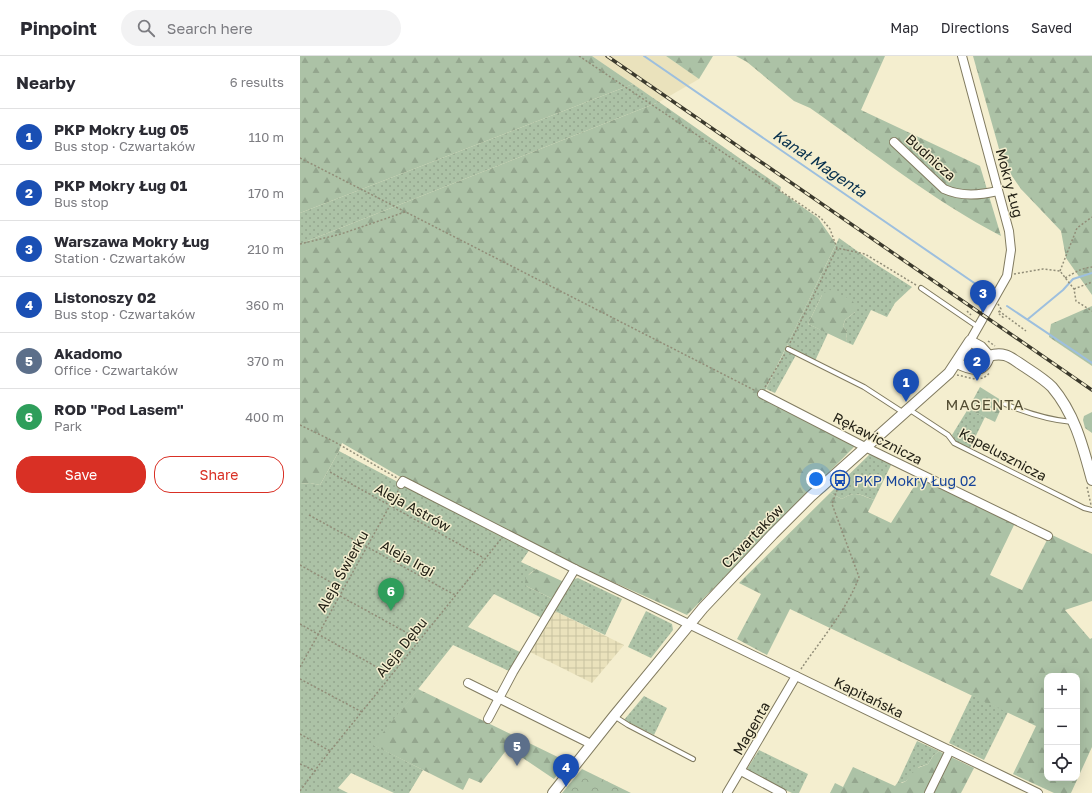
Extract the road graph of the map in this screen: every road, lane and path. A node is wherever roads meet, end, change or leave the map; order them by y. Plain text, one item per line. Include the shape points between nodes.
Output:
1 (579, 56) edge
2 (962, 56) edge
3 (894, 142) dead end
4 (300, 158) edge
5 (998, 191) junction
6 (405, 212) junction
7 (1092, 217) edge
8 (300, 244) edge
9 (837, 248) junction
10 (1092, 267) edge
11 (1060, 271) junction
12 (1007, 276) junction
13 (1065, 278) junction
14 (1092, 282) edge
15 (921, 288) joint
16 (1074, 289) junction
17 (1001, 299) dead end
18 (998, 304) junction
19 (995, 310) dead end
20 (1000, 311) junction
21 (1092, 311) edge
22 (986, 314) joint
23 (1004, 318) dead end
24 (978, 327) junction
25 (1026, 331) dead end
26 (986, 339) dead end
27 (970, 340) junction
28 (995, 346) dead end
29 (788, 349) junction
30 (989, 356) junction
31 (957, 363) junction
32 (762, 394) junction
33 (1005, 404) dead end
34 (906, 411) junction
35 (1074, 422) junction
36 (300, 425) edge
37 (865, 447) junction
38 (330, 472) dead end
39 (841, 480) dead end
40 (1092, 480) edge
41 (402, 483) junction
42 (390, 505) junction
43 (1092, 510) edge
44 (309, 515) dead end
45 (505, 534) junction
46 (1048, 536) dead end
47 (366, 547) junction
48 (485, 559) junction
49 (300, 565) edge
50 (575, 569) junction
51 (343, 589) junction
52 (455, 595) junction
53 (340, 596) junction
54 (300, 624) edge
55 (689, 624) junction
56 (318, 635) junction
57 (420, 640) junction
58 (300, 667) edge
59 (392, 675) junction
60 (796, 676) junction
61 (300, 679) edge
62 (468, 683) dead end
63 (499, 698) junction
64 (362, 712) junction
65 (614, 716) junction
66 (488, 720) dead end
67 (300, 734) edge
68 (591, 744) junction
69 (950, 750) junction
70 (331, 751) junction
71 (693, 759) dead end
72 (300, 764) edge
73 (316, 771) junction
74 (741, 771) junction
75 (300, 791) edge
76 (553, 793) edge
77 (727, 793) edge
78 (782, 793) edge
79 (929, 793) edge
80 (1038, 793) edge

1 - 9 path via 821,218 830,228
2 - 5 street, Mokry Ług
3 - 5 street, Budnicza via 944,189 964,195
4 - 6 path
5 - 12 street, Mokry Ług via 1010,239
6 - 8 path via 342,234
6 - 32 path
7 - 11 path via 1077,228
9 - 15 path via 865,254
9 - 29 path
10 - 13 path via 1080,268
11 - 12 path via 1043,269
11 - 13 path
12 - 22 street, Mokry Ług
13 - 16 path
14 - 16 path
15 - 24 lane
16 - 21 path via 1076,302
17 - 18 path
18 - 19 path
18 - 20 path
20 - 23 path via 998,313
20 - 25 path
22 - 24 street, Czwartaków
24 - 27 street, Czwartaków
26 - 28 path
27 - 30 street
27 - 31 street, Czwartaków
29 - 32 path
29 - 34 lane, Kapelusznicza
30 - 31 street via 979,368 971,369
30 - 35 street via 1005,354 1040,377 1063,402
31 - 34 street, Czwartaków
32 - 37 street, Rękawicznicza
33 - 35 lane via 1060,422
34 - 37 street, Czwartaków
34 - 43 lane, Kapelusznicza via 948,435 954,443
35 - 40 street
36 - 41 path via 335,442
37 - 46 street, Rękawicznicza
37 - 55 street, Czwartaków via 773,534
38 - 42 path, Aleja Astrów
39 - 60 path via 832,504 859,577 841,611
41 - 42 path, Aleja Świerku
41 - 45 street, Kapitańska
42 - 47 path, Aleja Świerku
42 - 48 path, Aleja Astrów
44 - 47 path, Aleja Irgi
45 - 48 path, Aleja Dębu
45 - 50 street, Kapitańska
47 - 51 path, Aleja Świerku
47 - 52 path, Aleja Irgi
48 - 52 path, Aleja Dębu
49 - 51 path
50 - 55 street, Kapitańska
50 - 63 street
51 - 53 path, Aleja Świerku
52 - 57 path, Aleja Dębu
53 - 56 path, Aleja Świerku
53 - 57 path
54 - 56 path
55 - 60 street, Kapitańska
55 - 65 street, Czwartaków
56 - 58 path, Aleja Świerku
56 - 59 path
57 - 59 path, Aleja Dębu
59 - 64 path, Aleja Dębu
60 - 69 street, Kapitańska
60 - 74 street, Magenta
61 - 64 path
62 - 63 street
63 - 66 street
63 - 68 street
64 - 70 path, Aleja Dębu
65 - 68 street, Czwartaków
65 - 71 lane
67 - 70 path
68 - 76 street, Czwartaków
69 - 79 street
69 - 80 street, Kapitańska
70 - 73 path, Aleja Dębu
72 - 73 path
73 - 75 path, Aleja Dębu
74 - 77 street, Magenta
74 - 78 street

